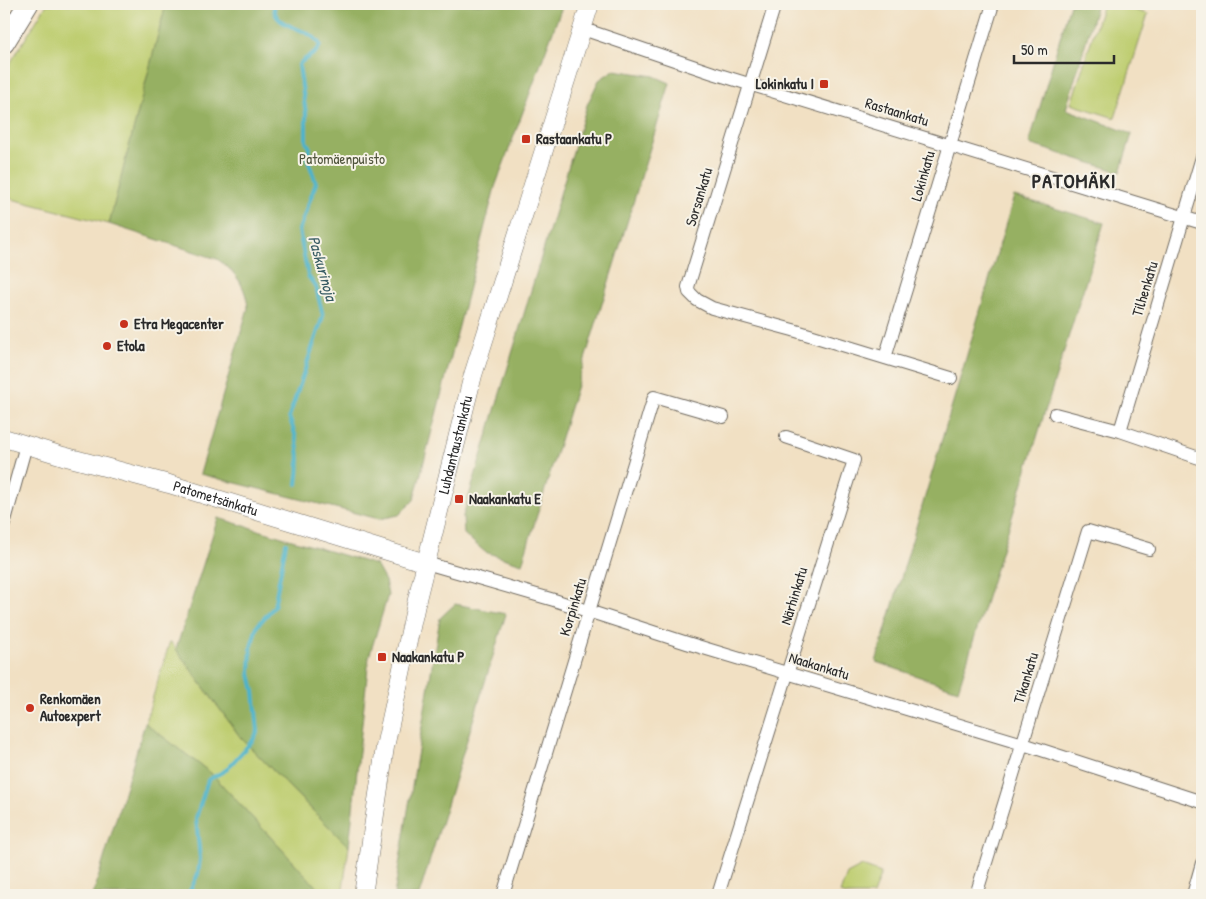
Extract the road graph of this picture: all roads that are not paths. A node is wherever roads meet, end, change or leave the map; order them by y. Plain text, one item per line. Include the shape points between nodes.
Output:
1 (28, 4) edge
2 (590, 4) edge
3 (775, 4) edge
4 (992, 4) edge
5 (583, 29) junction
6 (4, 43) edge
7 (750, 84) junction
8 (949, 145) junction
9 (1202, 157) edge
10 (1183, 217) junction
11 (1202, 222) edge
12 (885, 358) junction
13 (951, 378) dead end
14 (1055, 414) dead end
15 (723, 417) dead end
16 (1120, 431) junction
17 (786, 436) dead end
18 (4, 438) edge
19 (26, 445) junction
20 (1202, 458) edge
21 (4, 524) edge
22 (1149, 549) dead end
23 (426, 563) junction
24 (589, 611) junction
25 (786, 673) junction
26 (1022, 744) junction
27 (1202, 802) edge
28 (1202, 863) edge
29 (363, 895) edge
30 (503, 895) edge
31 (718, 895) edge
32 (976, 895) edge
33 (1193, 895) edge

1 - 6 main road
2 - 5 street, Luhdantaustankatu
3 - 7 street, Sorsankatu
4 - 8 street, Lokinkatu
5 - 7 street, Rastaankatu
5 - 23 street, Luhdantaustankatu via 473,375
7 - 8 street, Rastaankatu
7 - 12 street, Sorsankatu via 689,292 712,308
8 - 10 street, Rastaankatu
8 - 12 street, Lokinkatu
9 - 10 street, Tilhenkatu
10 - 11 street, Rastaankatu
10 - 16 street, Tilhenkatu
12 - 13 street
14 - 16 street
15 - 24 street, Korpinkatu via 654,397
16 - 20 street
17 - 25 street, Närhinkatu via 854,460
18 - 19 street, Patometsänkatu
19 - 21 street
19 - 23 street, Patometsänkatu via 169,484
22 - 26 street, Tikankatu via 1088,530
23 - 24 street, Naakankatu
23 - 29 street, Luhdantaustankatu via 385,747
24 - 25 street, Naakankatu
24 - 30 street, Korpinkatu
25 - 26 street, Naakankatu
25 - 31 street, Närhinkatu
26 - 27 street, Naakankatu
26 - 32 street, Tikankatu
28 - 33 street

